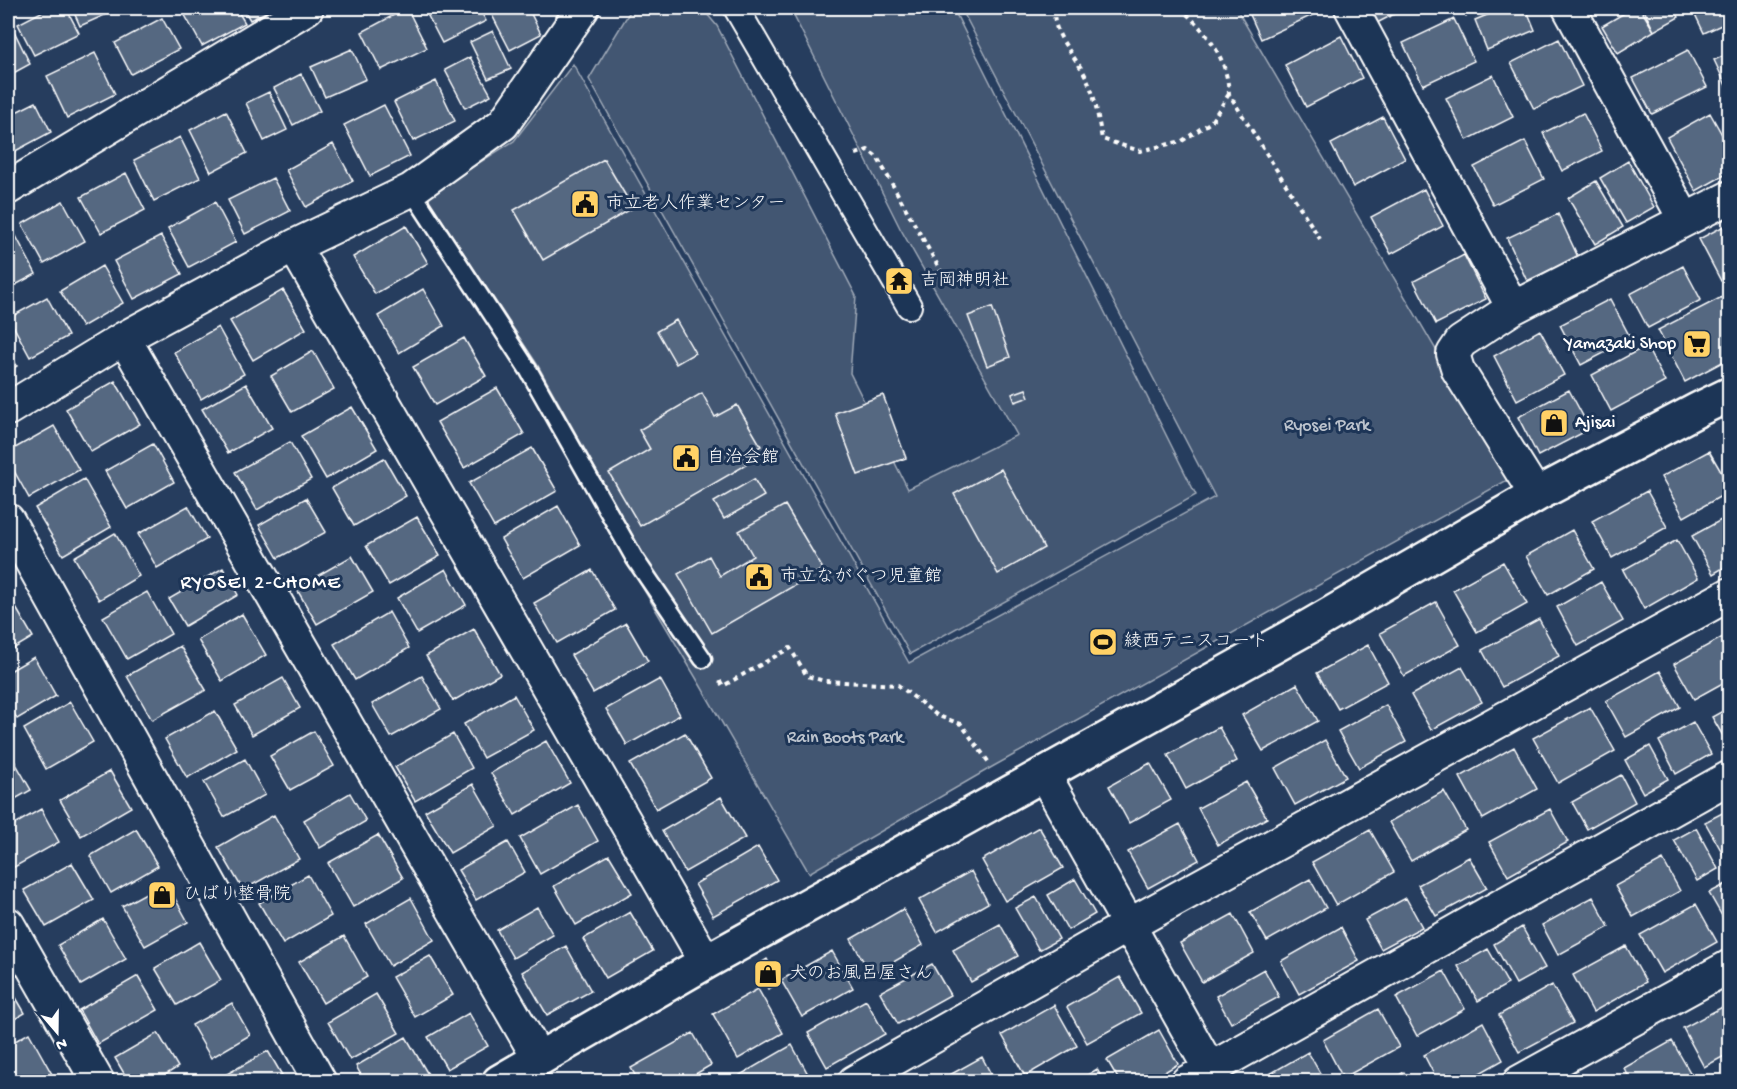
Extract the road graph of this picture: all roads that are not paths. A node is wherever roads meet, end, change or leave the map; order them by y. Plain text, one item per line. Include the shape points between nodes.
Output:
1 (307, 8) edge
2 (583, 8) edge
3 (736, 8) edge
4 (1351, 8) edge
5 (1569, 8) edge
6 (8, 188) edge
7 (411, 190) junction
8 (1730, 197) edge
9 (1685, 220) junction
10 (294, 246) junction
11 (909, 306) dead end
12 (1513, 308) junction
13 (124, 339) junction
14 (1728, 400) edge
15 (8, 409) edge
16 (1536, 495) junction
17 (8, 519) edge
18 (1730, 594) edge
19 (703, 659) road end
20 (1044, 774) junction
21 (1730, 777) edge
22 (8, 924) edge
23 (1129, 925) junction
24 (706, 962) junction
25 (1730, 966) edge
26 (539, 1059) junction
27 (1204, 1077) edge
28 (98, 1082) edge
29 (320, 1082) edge
30 (500, 1082) edge
31 (855, 1082) edge
32 (1519, 1082) edge

1 - 6 street
2 - 7 street via 503,124
3 - 11 street
4 - 12 street
5 - 9 street
7 - 10 street
7 - 19 lane via 529,371 635,559
8 - 9 street
9 - 12 street
10 - 13 street
10 - 24 street
12 - 16 street via 1461,342 1453,354 1458,370
13 - 15 street
13 - 26 street
14 - 16 street via 1699,409
16 - 20 street
17 - 29 street
18 - 23 street
20 - 23 street
20 - 24 street
21 - 27 street
22 - 28 street
23 - 27 street
23 - 31 street
24 - 26 street
25 - 32 street
26 - 30 street

